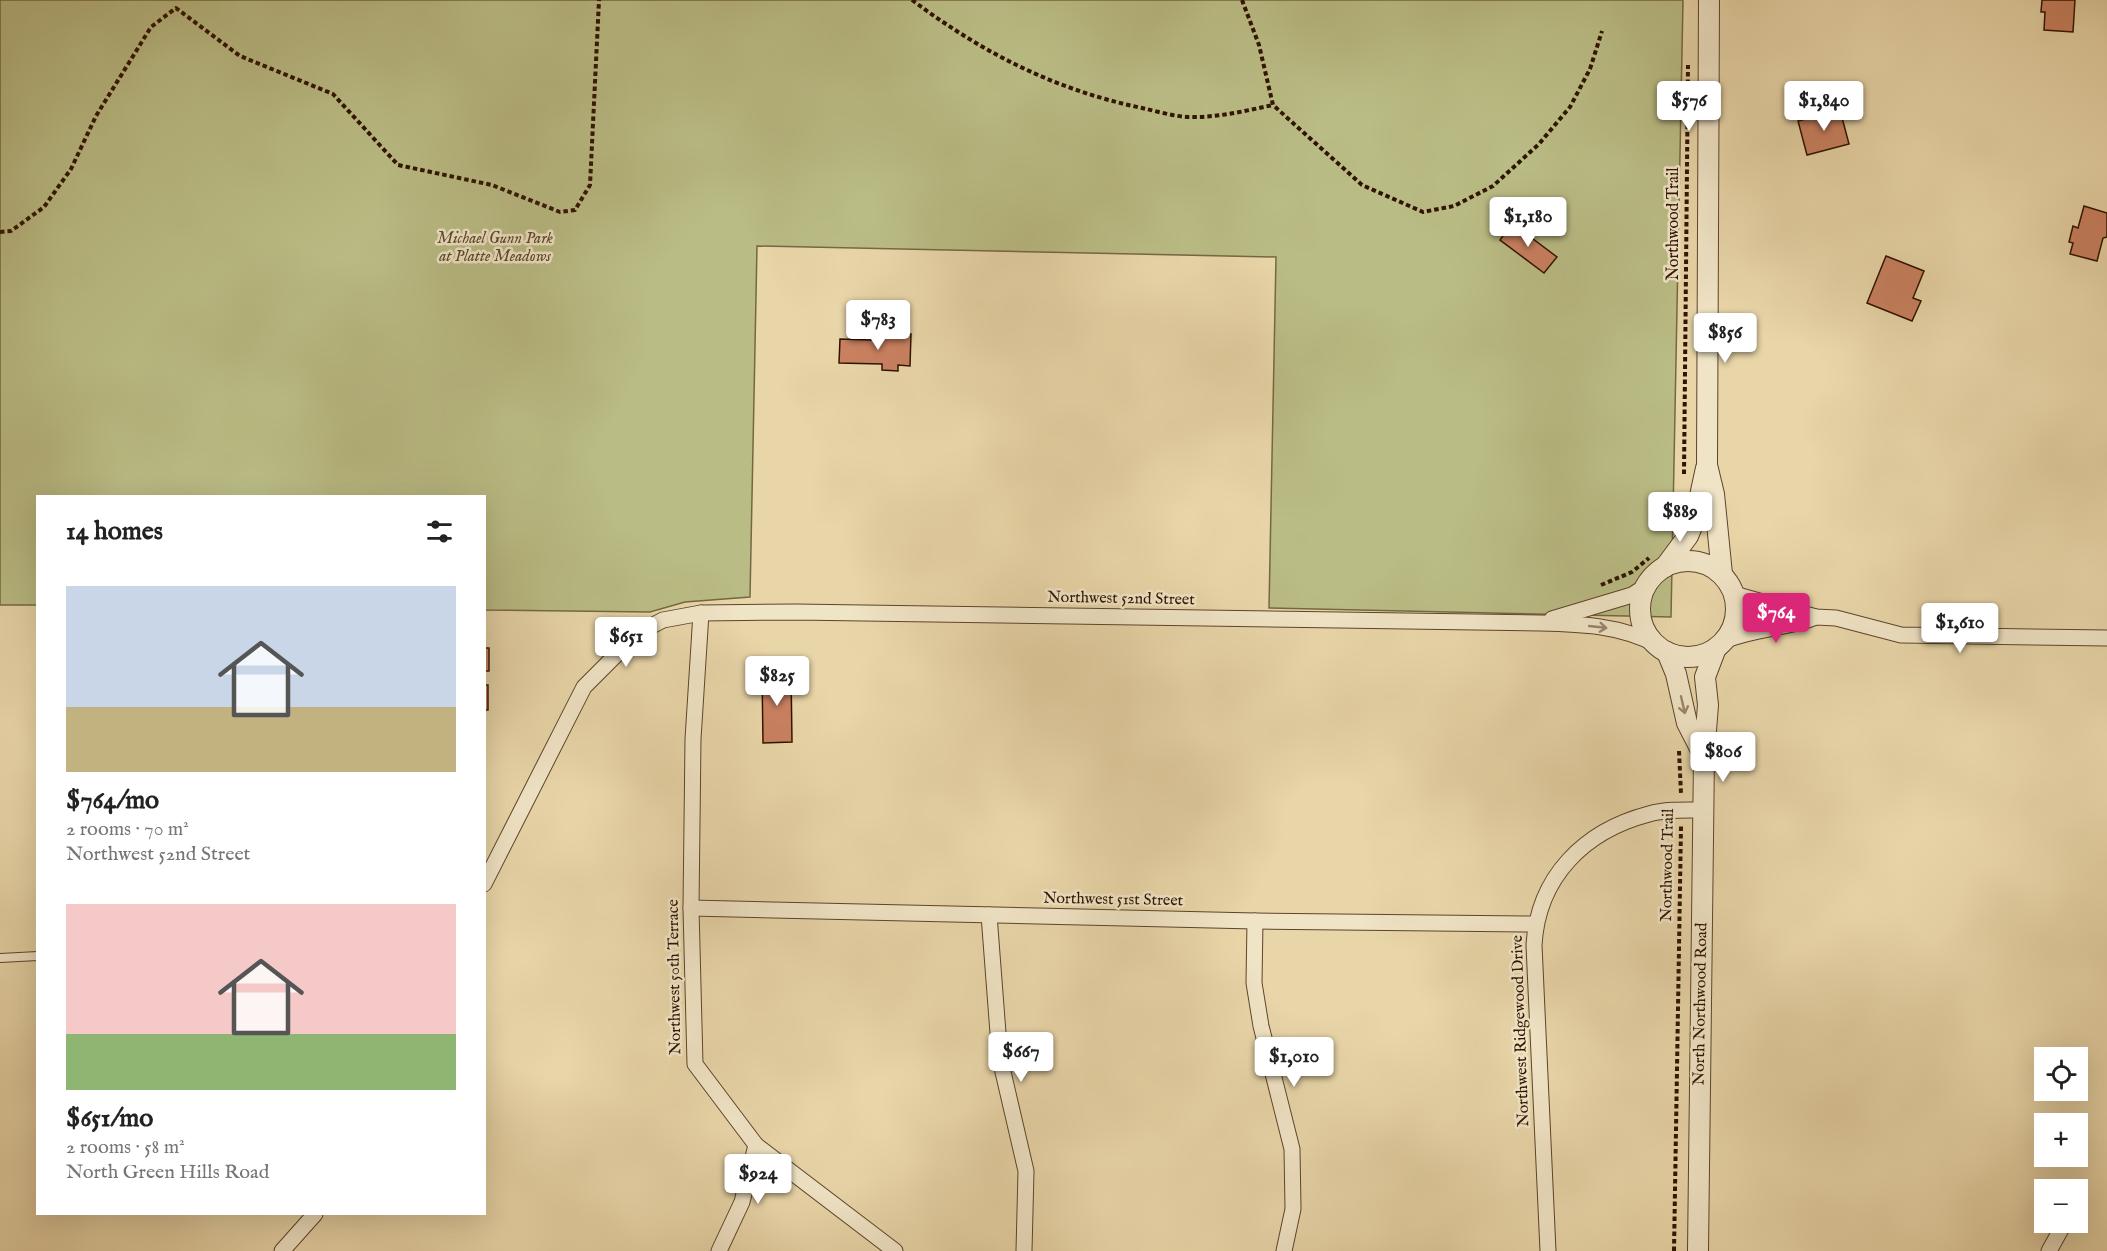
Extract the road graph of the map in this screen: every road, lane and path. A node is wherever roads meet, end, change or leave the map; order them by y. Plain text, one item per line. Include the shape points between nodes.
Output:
1 (599, 0) edge
2 (912, 0) edge
3 (1242, 0) edge
4 (1709, 0) edge
5 (1602, 31) dead end
6 (1688, 60) dead end
7 (1273, 105) junction
8 (0, 232) edge
9 (1707, 465) junction
10 (1684, 477) dead end
11 (1658, 562) junction
12 (1722, 574) junction
13 (1646, 586) junction
14 (1734, 594) junction
15 (1590, 607) junction
16 (701, 613) junction
17 (1816, 617) junction
18 (1540, 623) junction
19 (2107, 638) edge
20 (1720, 644) junction
21 (1662, 648) junction
22 (1678, 744) dead end
23 (1704, 756) junction
24 (1681, 810) junction
25 (1704, 810) junction
26 (486, 880) edge
27 (691, 908) junction
28 (989, 915) junction
29 (1255, 921) junction
30 (1535, 924) junction
31 (36, 956) edge
32 (0, 958) edge
33 (756, 1145) junction
34 (314, 1215) edge
35 (2059, 1233) edge
36 (282, 1251) edge
37 (718, 1251) edge
38 (895, 1251) edge
39 (1024, 1251) edge
40 (1284, 1251) edge
41 (1548, 1251) edge
42 (1674, 1251) edge
43 (1698, 1251) edge
44 (2049, 1251) edge

1 - 8 path via 590,185 575,210 560,212 492,185 398,165 333,94 240,56 176,8 151,27 96,116 71,169 44,207 10,231
2 - 7 path via 958,34 1039,77 1111,101 1186,117 1235,114
3 - 7 path via 1259,45
4 - 9 street
5 - 7 path via 1590,69 1570,107 1539,144 1493,186 1454,206 1424,212 1362,185
6 - 10 path, Northwood Trail
9 - 11 street via 1692,528
9 - 12 street
11 - 12 street via 1694,561
11 - 13 street
11 - 15 path via 1587,591
12 - 14 street
13 - 15 street, Northwest 52nd Street via 1632,595
13 - 21 street via 1640,611 1648,635
14 - 17 street
14 - 20 street via 1736,619
15 - 18 street, Northwest 52nd Street
16 - 18 street, Northwest 52nd Street
16 - 26 street, Northwest 52nd Street via 663,620 638,633 584,687
16 - 27 street, Northwest 50th Terrace via 693,739
17 - 19 street via 1836,618 1901,635
17 - 20 street via 1791,626 1749,632
18 -> 21 street, Northwest 52nd Street via 1613,628
20 - 21 street via 1694,656 1680,656
20 - 23 street, North Northwood Road via 1706,676
21 -> 23 street, North Northwood Road via 1676,674 1687,723
22 - 24 path, Northwood Trail
23 - 25 street, North Northwood Road
24 - 25 street, Northwest Ridgewood Drive
24 - 30 street, Northwest Ridgewood Drive via 1650,814 1586,842 1546,890
24 - 42 path, Northwood Trail
25 - 43 street, North Northwood Road
27 - 28 street, Northwest 51st Street
27 - 33 street, Northwest 50th Terrace via 695,1064
28 - 29 street, Northwest 51st Street
28 - 39 street via 1000,1059 1026,1171
29 - 30 street, Northwest 51st Street
29 - 40 street via 1256,994 1261,1026 1292,1149 1293,1209
30 - 41 street, Northwest Ridgewood Drive
31 - 32 lane
33 - 37 street via 742,1202
33 - 38 street, Northwest 50th Terrace
34 - 36 street
35 - 44 street

